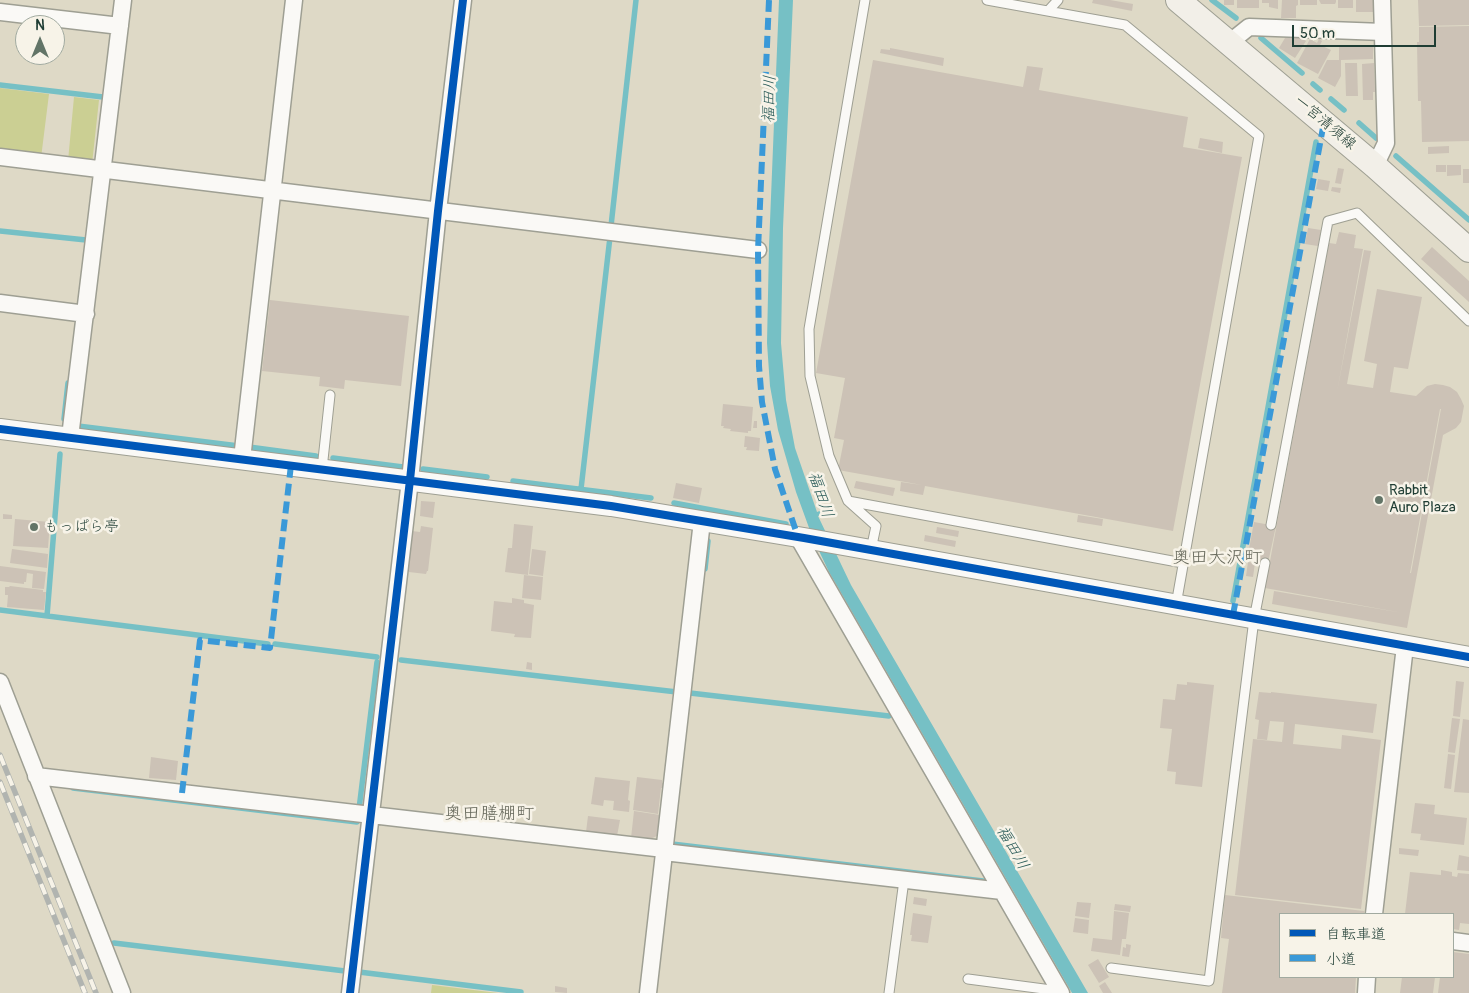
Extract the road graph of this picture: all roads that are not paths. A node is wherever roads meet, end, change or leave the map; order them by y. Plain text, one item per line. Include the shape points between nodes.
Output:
1 (123, 0) edge
2 (294, 0) edge
3 (463, 0) edge
4 (865, 0) edge
5 (987, 0) edge
6 (1058, 0) edge
7 (1178, 0) edge
8 (1382, 0) edge
9 (1048, 11) junction
10 (0, 12) edge
11 (120, 26) junction
12 (1383, 32) junction
13 (1229, 43) junction
14 (0, 157) edge
15 (1375, 166) junction
16 (104, 171) junction
17 (272, 191) junction
18 (438, 211) junction
19 (758, 250) dead end
20 (1469, 250) edge
21 (0, 303) edge
22 (86, 314) junction
23 (1469, 321) edge
24 (330, 395) dead end
25 (0, 429) edge
26 (70, 437) junction
27 (242, 459) junction
28 (322, 469) junction
29 (410, 480) junction
30 (848, 500) junction
31 (702, 521) junction
32 (1271, 525) dead end
33 (801, 538) junction
34 (871, 550) junction
35 (1184, 563) junction
36 (1265, 563) dead end
37 (1176, 605) junction
38 (1254, 619) junction
39 (1405, 646) junction
40 (1469, 657) edge
41 (0, 682) edge
42 (36, 776) junction
43 (371, 815) junction
44 (664, 850) junction
45 (904, 880) junction
46 (1002, 891) junction
47 (1374, 913) edge
48 (1454, 940) edge
49 (1469, 942) edge
50 (1111, 968) dead end
51 (1367, 978) edge
52 (968, 979) dead end
53 (1060, 992) edge
54 (122, 993) edge
55 (350, 993) edge
56 (648, 993) edge
57 (889, 993) edge
58 (1366, 993) edge

1 - 11 street
2 - 17 street
3 - 18 street
4 - 30 lane via 809,329 810,376 829,456
5 - 9 lane
6 - 9 lane
7 - 13 main road, 一宮清須線
8 - 12 street
9 - 35 lane via 1125,25 1259,136
10 - 11 street
11 - 16 street
12 - 13 street via 1249,27
12 - 15 street via 1386,143
13 - 15 main road, 一宮清須線
14 - 16 street
15 - 20 main road, 一宮清須線
16 - 17 street
16 - 22 street
17 - 18 street
17 - 27 street
18 - 19 street
18 - 29 street
21 - 22 street
22 - 26 street
23 - 32 lane via 1357,213 1328,221
24 - 28 lane
25 - 26 street
26 - 27 street
27 - 28 street
28 - 29 street
29 - 31 street
29 - 43 street
30 - 34 lane via 876,526
30 - 35 lane
31 - 33 street
31 - 44 street
33 - 34 street
33 - 46 street
34 - 37 street
35 - 37 lane
36 - 38 lane
37 - 38 street
38 - 39 street
38 - 50 lane via 1209,981
39 - 40 street
39 - 47 street
41 - 42 street
42 - 43 street
42 - 54 street
43 - 44 street
43 - 55 street
44 - 45 street
44 - 56 street
45 - 46 street
45 - 57 lane
46 - 53 street
48 - 49 street
51 - 58 street
52 - 53 lane

